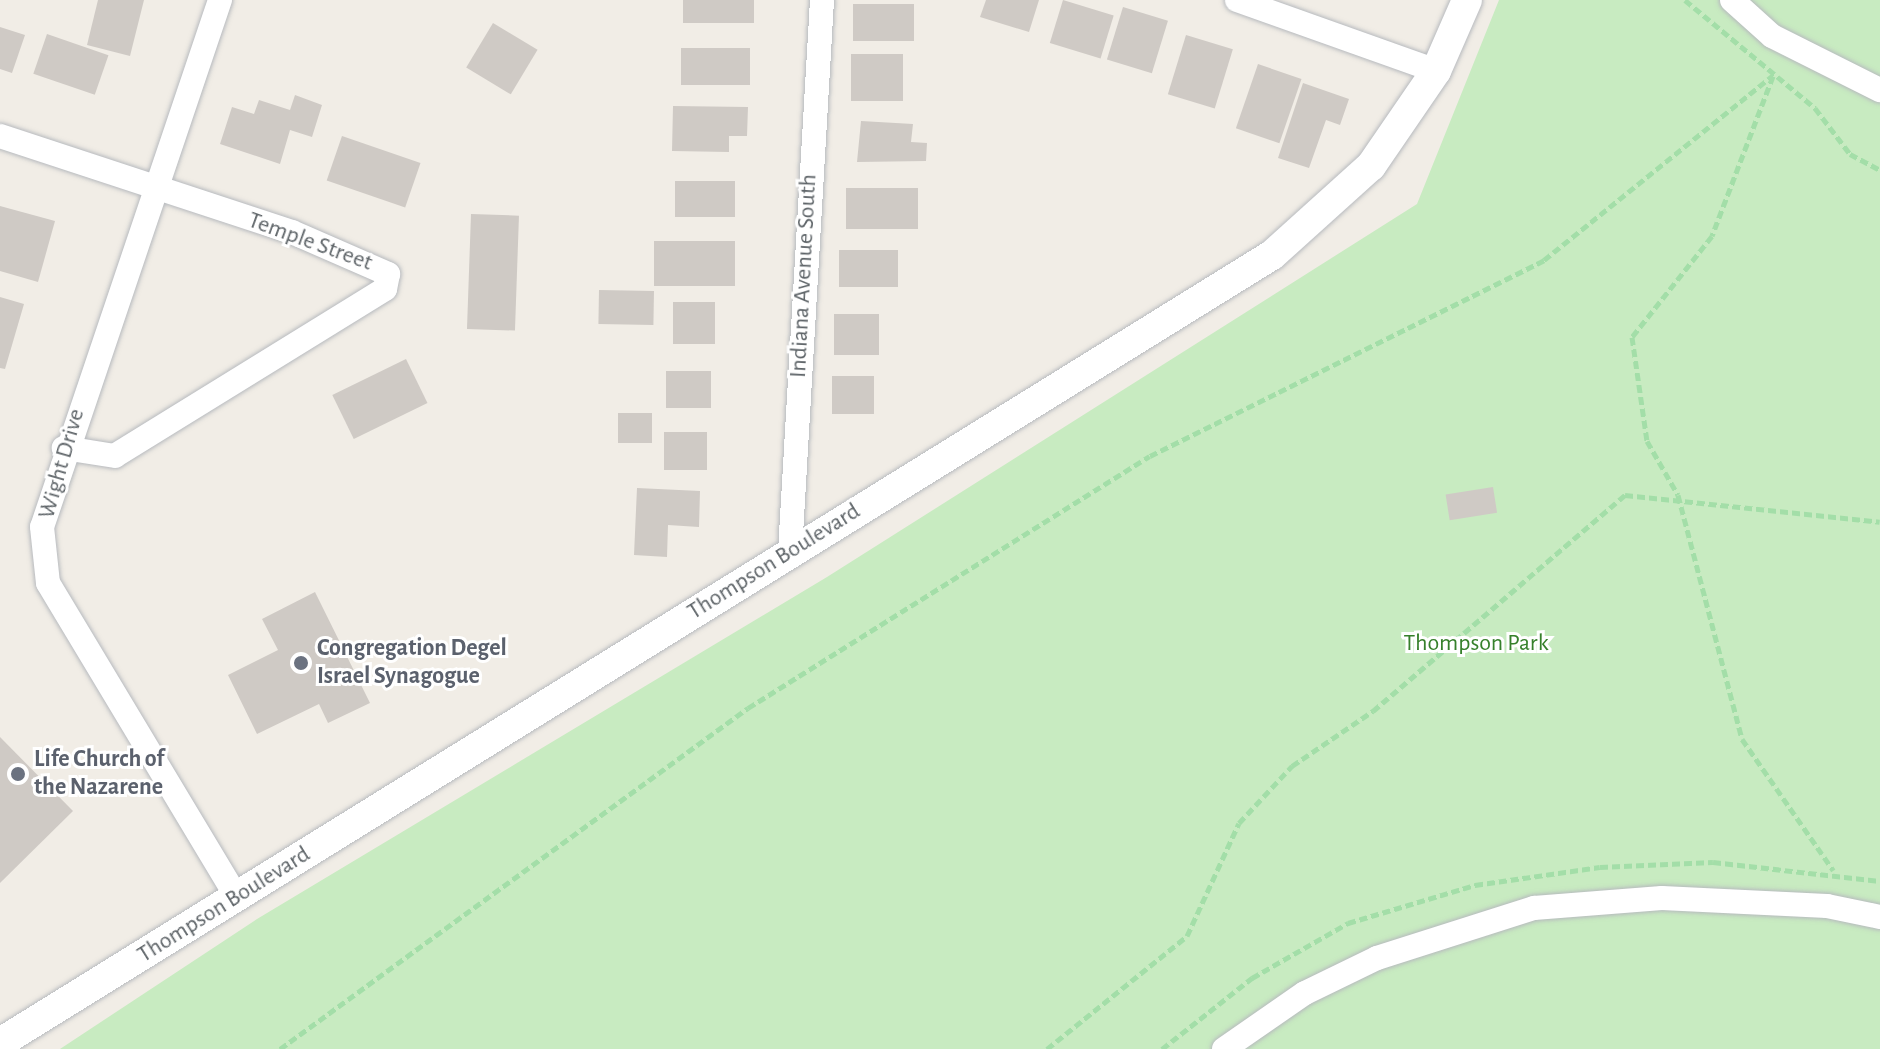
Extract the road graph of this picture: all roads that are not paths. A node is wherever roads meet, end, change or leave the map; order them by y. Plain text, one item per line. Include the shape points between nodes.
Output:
1 (220, 0) edge
2 (822, 0) edge
3 (1237, 0) edge
4 (1467, 0) edge
5 (1732, 0) edge
6 (1436, 71) junction
7 (1880, 90) edge
8 (0, 136) edge
9 (154, 188) junction
10 (64, 448) junction
11 (790, 552) junction
12 (237, 898) junction
13 (1880, 917) edge
14 (0, 1043) edge
15 (1224, 1049) edge

1 - 9 street, Wight Drive
2 - 11 street, Indiana Avenue South
3 - 6 street
4 - 6 street, Thompson Boulevard
5 - 7 street via 1772,36
6 - 11 street, Thompson Boulevard via 1371,166 1272,255
8 - 9 street, Temple Street
9 - 10 street, Wight Drive
9 - 10 street, Temple Street via 376,263 388,274 385,289 115,456 91,458
10 - 12 street, Wight Drive via 42,527 48,583
11 - 12 street, Thompson Boulevard
12 - 14 street, Thompson Boulevard
13 - 15 street via 1827,906 1662,898 1534,908 1377,958 1305,993

